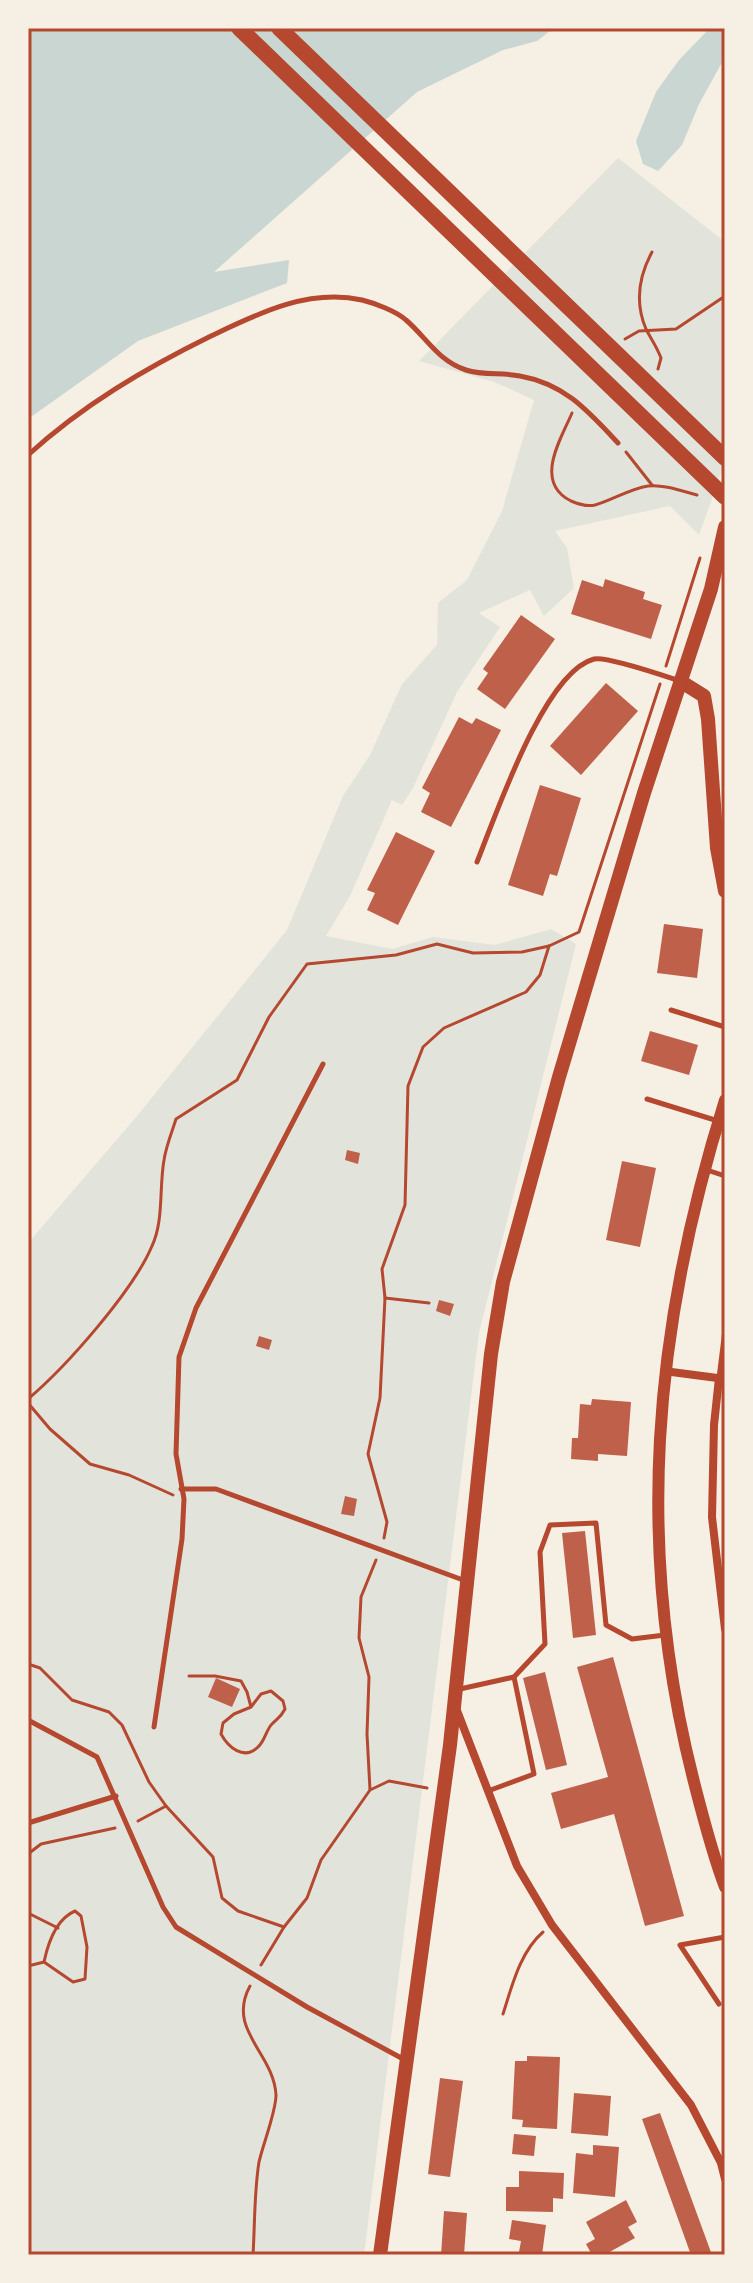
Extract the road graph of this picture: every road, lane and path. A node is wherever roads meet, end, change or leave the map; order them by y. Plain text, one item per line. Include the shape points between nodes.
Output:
1 (239, 28) edge
2 (279, 28) edge
3 (652, 252) dead end
4 (656, 375) dead end
5 (618, 443) joint
6 (28, 455) edge
7 (725, 458) edge
8 (691, 464) junction
9 (652, 485) dead end
10 (725, 497) edge
11 (725, 511) edge
12 (725, 527) edge
13 (700, 558) dead end
14 (663, 676) junction
15 (680, 681) junction
16 (477, 862) dead end
17 (725, 891) edge
18 (549, 946) junction
19 (671, 1010) dead end
20 (725, 1027) edge
21 (323, 1064) dead end
22 (647, 1099) dead end
23 (725, 1100) edge
24 (719, 1121) junction
25 (703, 1169) junction
26 (725, 1176) edge
27 (385, 1298) junction
28 (429, 1303) dead end
29 (725, 1330) edge
30 (664, 1371) junction
31 (722, 1378) edge
32 (28, 1401) edge
33 (181, 1489) junction
34 (184, 1499) junction
35 (380, 1549) junction
36 (468, 1581) junction
37 (725, 1629) edge
38 (666, 1635) junction
39 (189, 1676) dead end
40 (514, 1677) junction
41 (456, 1697) junction
42 (251, 1707) junction
43 (28, 1720) edge
44 (154, 1727) dead end
45 (370, 1790) junction
46 (444, 1790) junction
47 (488, 1791) junction
48 (116, 1796) junction
49 (166, 1806) dead end
50 (28, 1823) edge
51 (128, 1825) junction
52 (28, 1854) edge
53 (725, 1887) edge
54 (28, 1913) edge
55 (552, 1925) junction
56 (284, 1927) dead end
57 (58, 1928) junction
58 (725, 1937) edge
59 (44, 1962) junction
60 (28, 1966) edge
61 (719, 2004) dead end
62 (503, 2014) dead end
63 (406, 2060) junction
64 (725, 2179) edge
65 (380, 2255) edge

1 - 8 main road
2 - 7 main road
3 - 4 path via 644,267 640,313 661,358
5 - 6 lane via 577,400 552,386 519,375 464,369 440,357 404,317 362,300 319,297 267,309 154,364 103,395
5 - 9 path
8 - 10 main road
8 - 11 main road
12 - 15 main road
13 - 14 path
14 - 15 lane
14 - 16 lane via 598,657 575,667 551,696
14 - 18 path via 579,932
15 - 17 main road via 704,696
15 - 36 main road via 559,1077 503,1282
18 - 27 path via 540,975 526,992 444,1028 423,1047 408,1086 405,1205 382,1269
18 - 32 path via 473,953 437,944 396,955 307,964 269,1017 237,1080 176,1119 164,1160 153,1245 125,1291
19 - 20 lane
21 - 33 lane via 196,1308 179,1357 176,1454
22 - 24 lane
23 - 24 street
24 - 25 street
25 - 26 lane
25 - 30 street via 679,1271
27 - 28 path
27 - 35 path via 380,1398 368,1454 387,1522
29 - 31 lane
30 - 31 street
30 - 38 street via 657,1508
31 - 37 street via 714,1425 712,1517
32 - 34 path via 90,1464
33 - 34 lane
33 - 35 lane via 216,1489
34 - 44 lane
35 - 36 lane
35 - 45 path via 361,1597 359,1638 369,1677
36 - 41 main road
38 - 40 lane via 632,1639 606,1625 596,1523 550,1525 540,1552 545,1644
38 - 53 street via 685,1747
39 - 42 path via 241,1681
40 - 41 lane
40 - 47 lane via 534,1774
41 - 46 main road
41 - 47 street
42 - 42 path via 223,1723 221,1734 235,1751 258,1748 285,1709 271,1691
43 - 48 lane via 97,1757
45 - 46 path via 389,1781
45 - 56 path via 321,1860 307,1898
46 - 63 main road
47 - 55 street via 517,1866
48 - 50 lane
48 - 51 lane
49 - 51 path
51 - 52 path via 41,1844
51 - 63 lane via 176,1927
54 - 57 path
55 - 62 path via 534,1940 516,1972
55 - 64 street via 691,2105
57 - 59 path
57 - 59 path via 68,1914 75,1911 81,1916 87,1947 85,1979 73,1982
58 - 61 lane via 680,1945
59 - 60 path
63 - 65 main road

